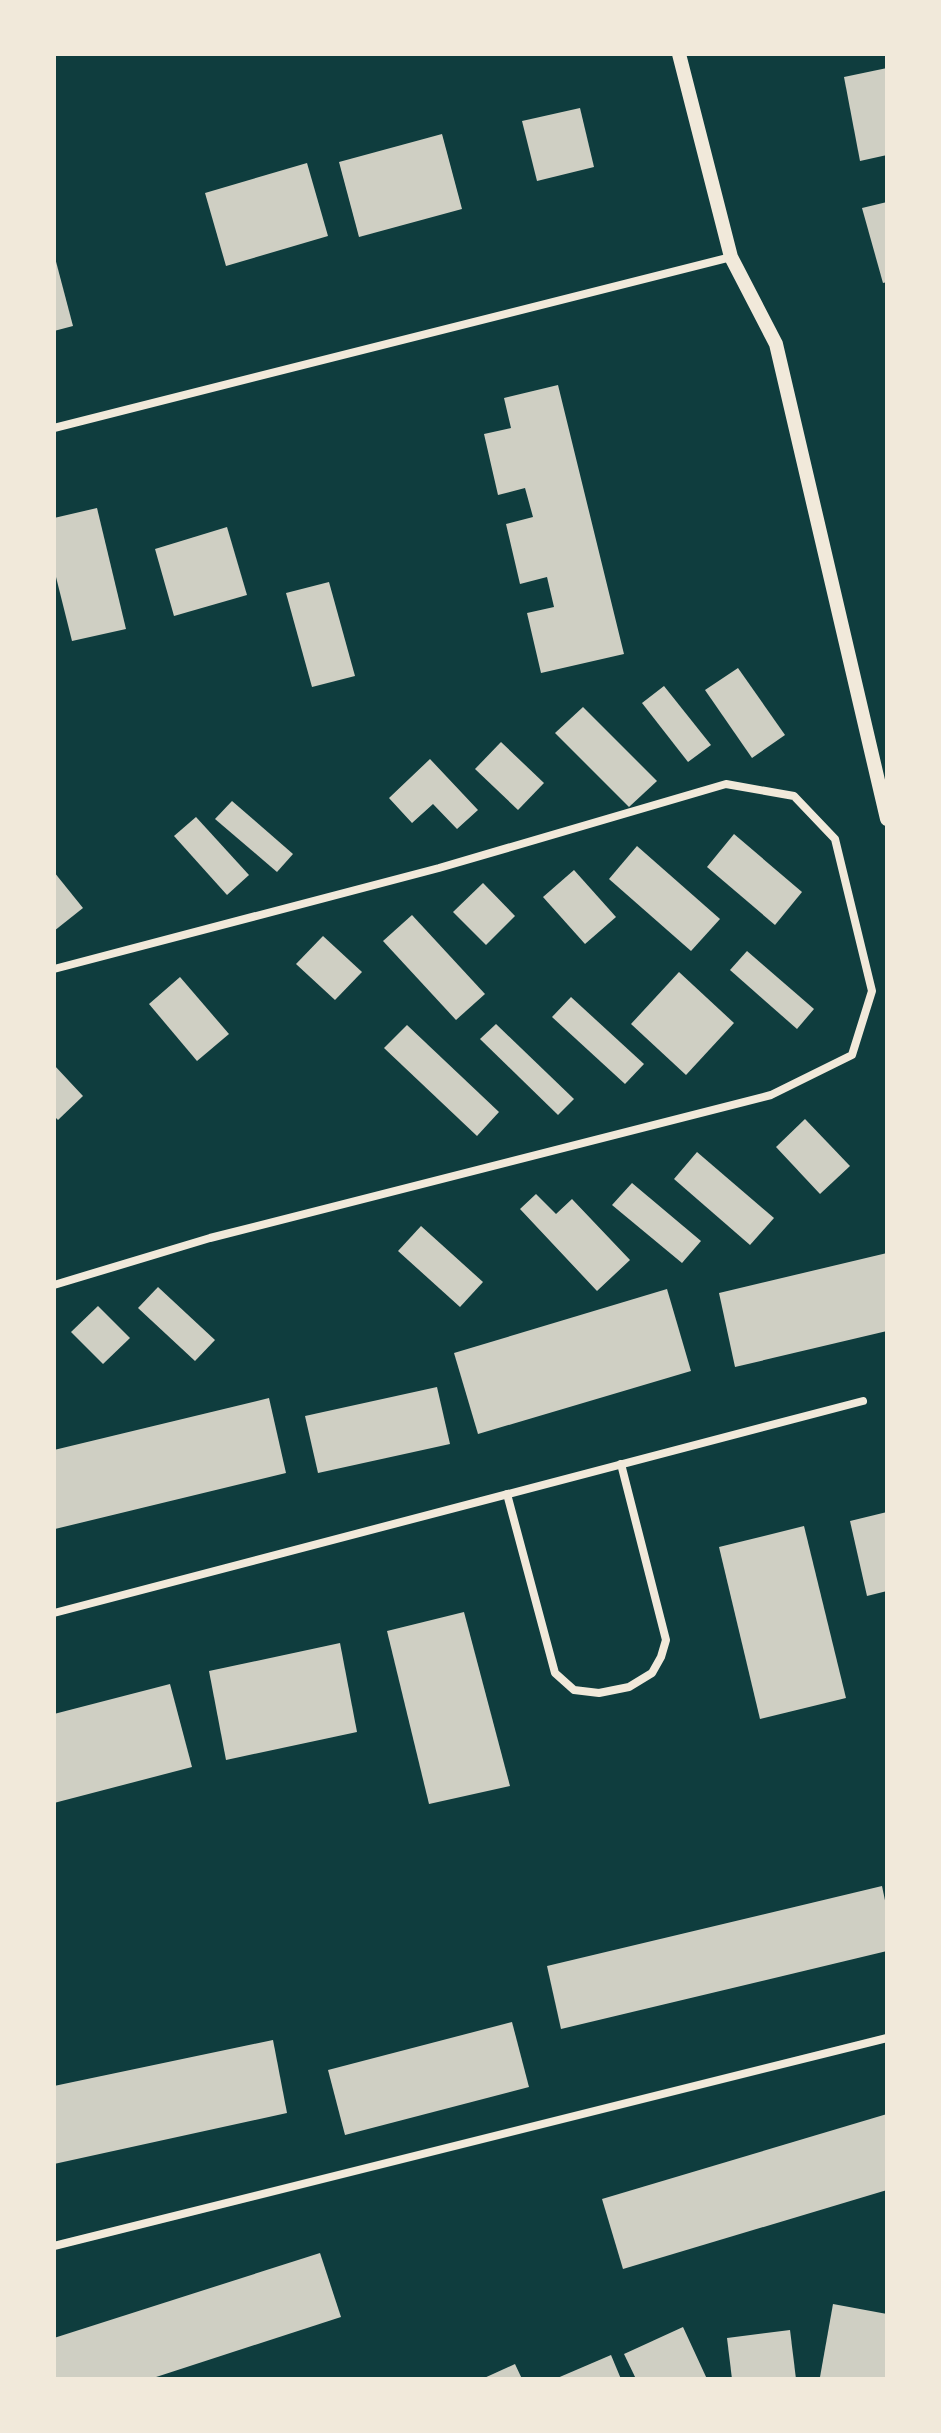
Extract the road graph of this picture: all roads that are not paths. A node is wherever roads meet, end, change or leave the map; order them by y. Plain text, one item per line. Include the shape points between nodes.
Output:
1 (679, 54) edge
2 (731, 257) junction
3 (54, 428) edge
4 (887, 819) edge
5 (54, 969) edge
6 (54, 1285) edge
7 (863, 1401) dead end
8 (621, 1464) junction
9 (507, 1494) junction
10 (54, 1613) edge
11 (887, 2038) edge
12 (54, 2246) edge

1 - 2 street
2 - 3 street
2 - 4 street via 776,344
5 - 6 street via 439,868 726,784 794,796 835,839 872,991 852,1055 771,1095 210,1238
7 - 8 street
8 - 9 street
8 - 9 street via 666,1640 652,1673 629,1687 599,1693 574,1690 555,1673
9 - 10 street
11 - 12 street

